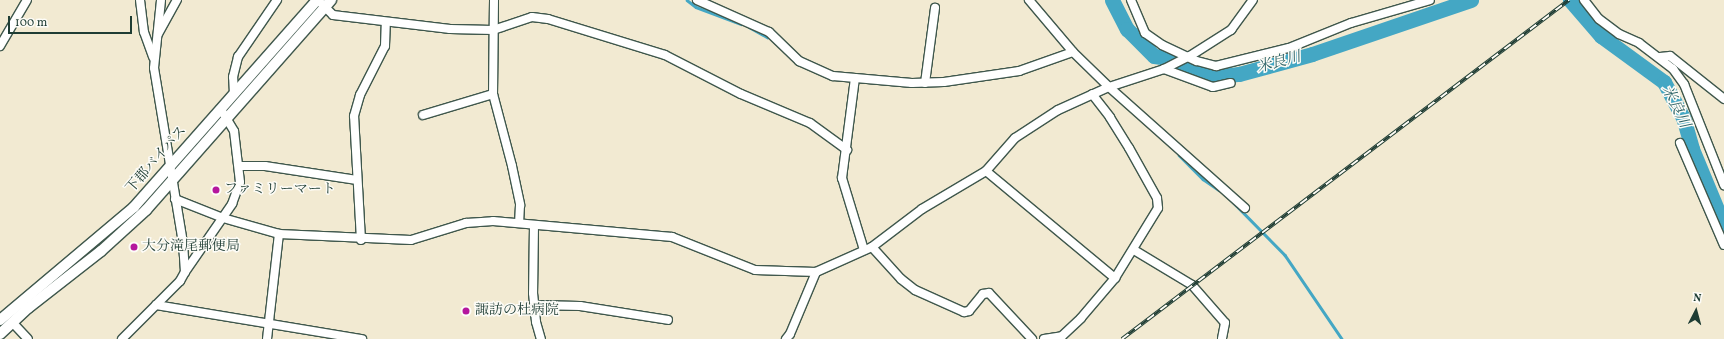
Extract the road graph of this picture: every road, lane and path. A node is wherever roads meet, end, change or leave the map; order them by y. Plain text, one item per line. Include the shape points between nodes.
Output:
1 (27, 0) edge
2 (140, 0) edge
3 (161, 0) edge
4 (177, 0) edge
5 (277, 0) edge
6 (494, 0) edge
7 (697, 0) edge
8 (1029, 0) edge
9 (1131, 0) edge
10 (1253, 0) edge
11 (1430, 0) edge
12 (1584, 0) edge
13 (323, 2) edge
14 (935, 8) dead end
15 (386, 22) junction
16 (493, 30) junction
17 (156, 38) junction
18 (0, 46) edge
19 (1074, 52) junction
20 (1190, 56) junction
21 (1660, 57) junction
22 (154, 61) junction
23 (1164, 69) junction
24 (855, 78) junction
25 (925, 83) junction
26 (1231, 83) dead end
27 (1108, 87) junction
28 (234, 94) junction
29 (493, 94) junction
30 (1092, 94) junction
31 (1724, 99) edge
32 (224, 113) junction
33 (423, 115) dead end
34 (1680, 143) dead end
35 (847, 150) junction
36 (239, 166) junction
37 (170, 167) junction
38 (986, 171) junction
39 (172, 180) junction
40 (357, 180) junction
41 (1724, 185) edge
42 (175, 199) junction
43 (1245, 208) dead end
44 (223, 218) junction
45 (519, 224) junction
46 (534, 225) junction
47 (278, 234) junction
48 (361, 240) junction
49 (1724, 245) edge
50 (868, 249) junction
51 (1134, 250) junction
52 (185, 272) junction
53 (816, 272) junction
54 (1115, 278) junction
55 (156, 305) junction
56 (535, 305) junction
57 (0, 320) edge
58 (668, 320) dead end
59 (12, 322) junction
60 (270, 324) junction
61 (0, 334) edge
62 (28, 339) edge
63 (122, 339) edge
64 (267, 339) edge
65 (362, 339) edge
66 (541, 339) edge
67 (786, 339) edge
68 (1032, 339) edge
69 (1044, 339) edge
70 (1222, 339) edge

1 - 18 street
2 - 22 street via 144,32
3 - 17 street
4 - 17 street
5 - 28 street via 238,57 233,77
6 - 16 street
7 - 24 street via 769,32 799,61 816,70 832,76
8 - 19 street
9 - 20 street via 1146,33 1162,45
10 - 20 street via 1231,30
11 - 20 street via 1351,23 1289,48 1216,66 1197,61
12 - 21 street via 1599,19 1619,34
13 - 15 street via 333,15
13 - 28 street, 下郡バイパス
13 - 32 street
14 - 25 street
15 - 16 street
15 - 40 street via 385,46 360,95 354,116
16 - 29 street
16 - 35 street via 532,17 548,18 649,48 741,94 810,123
17 - 22 street
19 - 25 street via 1013,72
19 - 27 street
20 - 23 street
21 - 31 street via 1670,56
21 - 41 street via 1684,84
22 - 37 street via 157,99
23 - 26 street via 1213,87
23 - 27 street
24 - 25 street
24 - 35 street
27 - 30 street
27 - 43 street
28 - 32 street, 下郡バイパス
29 - 33 street
29 - 45 street via 520,205
30 - 38 street via 1058,110 1015,138
30 - 51 street via 1110,117 1157,198 1158,208
32 - 36 street via 234,131
32 - 37 street, 下郡バイパス
32 - 39 street
34 - 49 street
35 - 50 street via 842,178
36 - 40 street via 265,166
36 - 44 street via 237,193
37 - 39 street
37 - 57 street, 下郡バイパス via 134,208
38 - 50 street via 922,209
38 - 54 street
39 - 42 street
39 - 59 street via 120,235
40 - 48 street
42 - 44 street
42 - 52 street via 184,243
44 - 47 street
44 - 52 street
45 - 46 street
45 - 48 street via 493,221 466,223 411,240
46 - 53 street via 672,237 755,270
46 - 56 street
47 - 48 street
47 - 60 street
50 - 53 street
50 - 68 street via 915,290 964,312 969,311 983,294 989,293
51 - 54 street
51 - 70 street via 1192,285 1225,323
52 - 55 street via 180,281
53 - 67 street
54 - 69 street via 1062,336
55 - 60 street
55 - 63 street
56 - 58 street via 587,307
56 - 66 street
59 - 61 street
59 - 62 street
60 - 64 street
60 - 65 street

